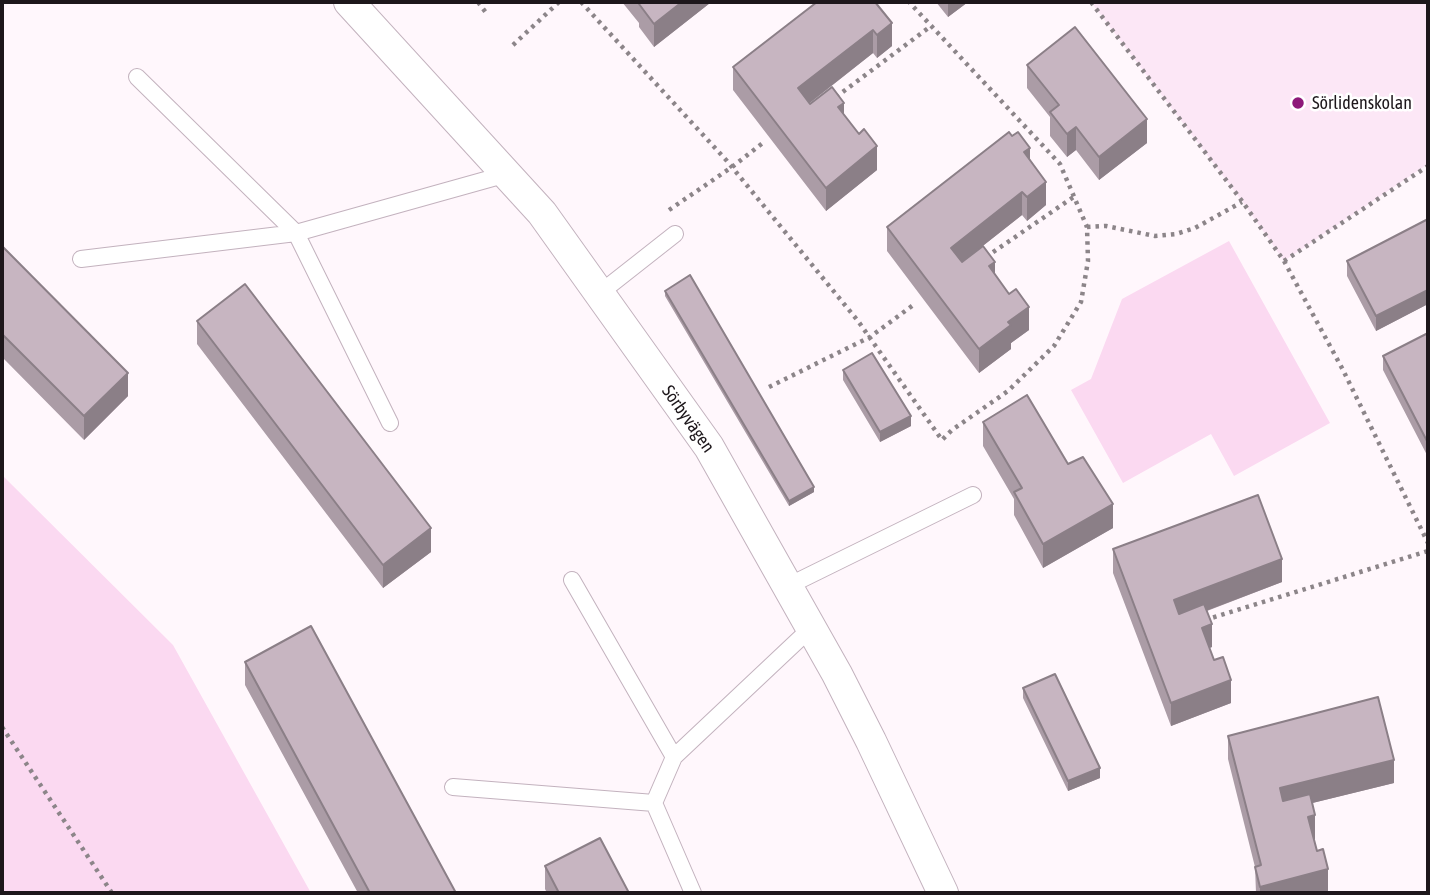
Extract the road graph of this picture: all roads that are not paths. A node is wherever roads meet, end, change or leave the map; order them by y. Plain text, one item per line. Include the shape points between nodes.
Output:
1 (349, 2) edge
2 (137, 77) dead end
3 (507, 174) junction
4 (296, 233) junction
5 (675, 234) dead end
6 (81, 259) dead end
7 (600, 293) junction
8 (390, 423) dead end
9 (973, 495) dead end
10 (572, 580) dead end
11 (788, 586) junction
12 (811, 628) junction
13 (674, 757) junction
14 (453, 787) dead end
15 (653, 803) junction
16 (693, 893) edge
17 (943, 893) edge

1 - 3 street, Sörbyvägen
2 - 4 lane
3 - 4 lane
3 - 7 street, Sörbyvägen via 542,213
4 - 6 lane
4 - 8 lane
5 - 7 lane
7 - 11 street, Sörbyvägen via 709,447
9 - 11 lane
10 - 13 lane
11 - 12 street, Sörbyvägen
12 - 13 lane
12 - 17 street, Sörbyvägen
13 - 15 lane
14 - 15 lane
15 - 16 lane

